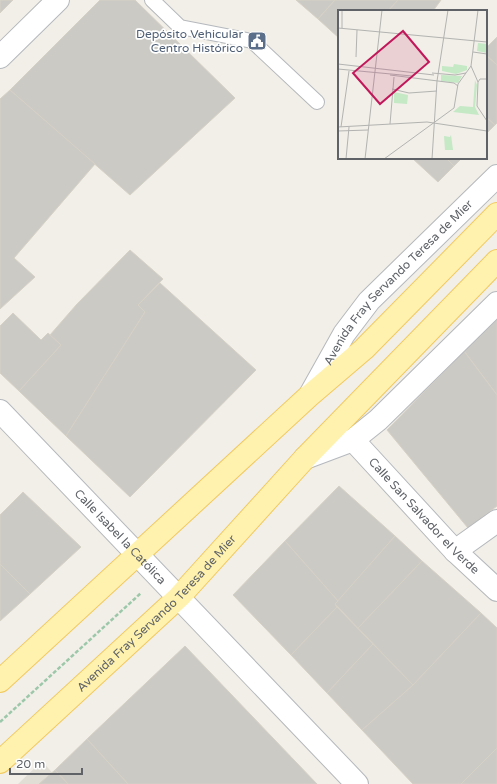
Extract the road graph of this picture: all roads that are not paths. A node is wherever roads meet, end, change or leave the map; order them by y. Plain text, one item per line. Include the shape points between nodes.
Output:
1 (58, 0) edge
2 (152, 0) edge
3 (0, 57) edge
4 (317, 102) dead end
5 (497, 176) edge
6 (497, 214) edge
7 (497, 261) edge
8 (497, 303) edge
9 (309, 396) junction
10 (0, 411) edge
11 (353, 440) junction
12 (305, 458) junction
13 (497, 521) edge
14 (455, 551) junction
15 (137, 555) junction
16 (497, 590) edge
17 (179, 597) junction
18 (0, 681) edge
19 (0, 762) edge
20 (357, 784) edge

1 - 3 street
2 - 4 lane via 180,27 252,41
5 - 9 street, Avenida Fray Servando Teresa de Mier via 369,301 344,334
6 - 9 main road, Avenida Fray Servando Teresa de Mier via 364,349
7 - 12 main road, Avenida Fray Servando Teresa de Mier
8 - 11 street, Avenida Fray Servando Teresa de Mier via 378,420
9 - 15 main road, Avenida Fray Servando Teresa de Mier
10 - 15 street, Calle Isabel la Católica
11 - 12 street, Avenida Fray Servando Teresa de Mier
11 - 14 street, Calle San Salvador el Verde
12 - 17 main road, Avenida Fray Servando Teresa de Mier
13 - 14 street
14 - 16 street, Calle San Salvador el Verde
15 - 17 street, Calle Isabel la Católica
15 - 18 main road, Avenida Fray Servando Teresa de Mier
17 - 19 main road, Avenida Fray Servando Teresa de Mier
17 - 20 street, Calle Isabel la Católica

